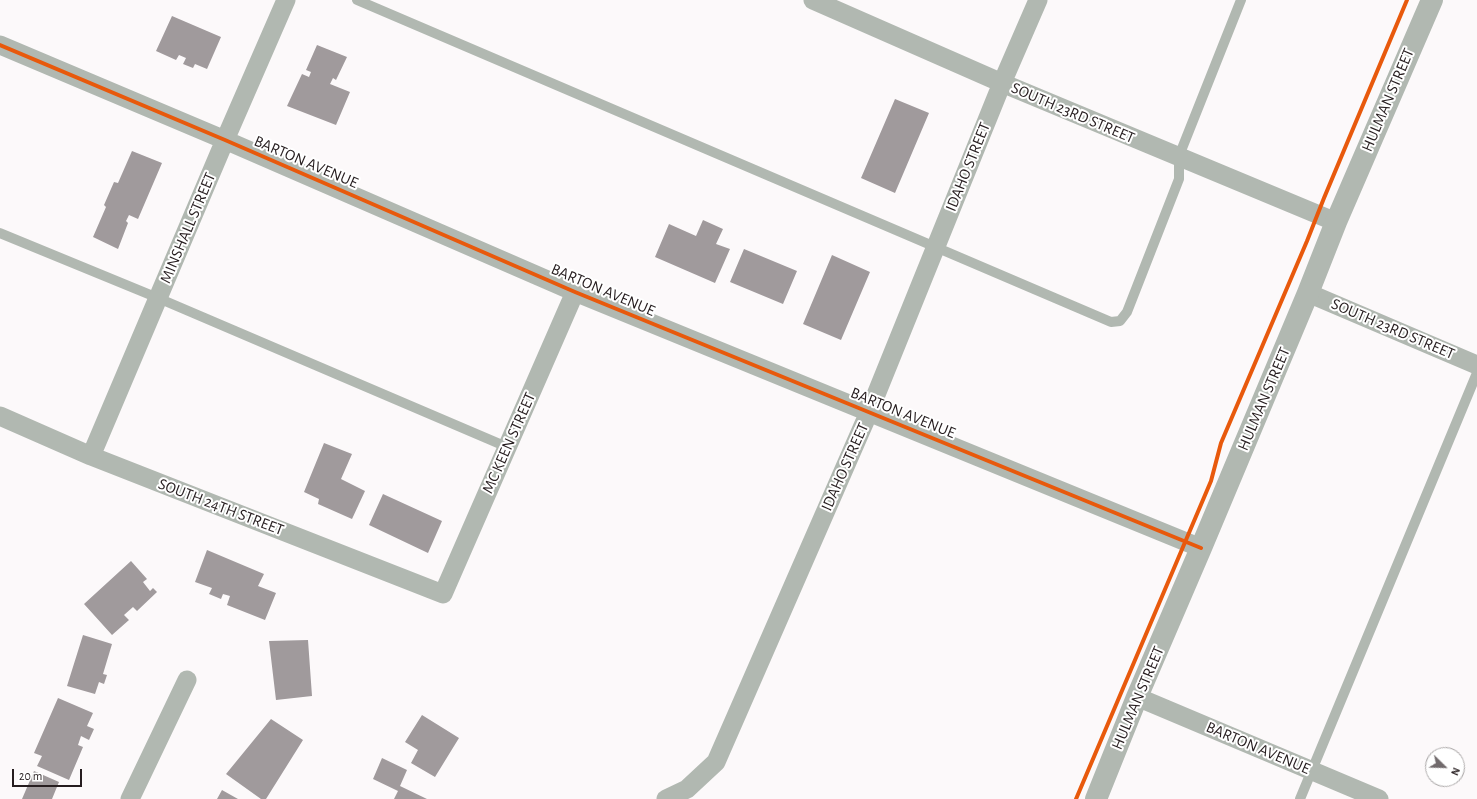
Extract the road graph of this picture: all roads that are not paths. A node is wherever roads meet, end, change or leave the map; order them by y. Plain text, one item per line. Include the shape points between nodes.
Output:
1 (286, 0) edge
2 (357, 0) edge
3 (813, 0) edge
4 (1038, 0) edge
5 (1241, 0) edge
6 (1432, 0) edge
7 (0, 45) edge
8 (1002, 83) junction
9 (225, 140) junction
10 (1179, 156) junction
11 (1336, 222) junction
12 (0, 233) edge
13 (936, 246) junction
14 (575, 292) junction
15 (1308, 293) junction
16 (158, 298) junction
17 (1477, 365) edge
18 (1477, 373) edge
19 (869, 412) junction
20 (0, 416) edge
21 (507, 447) junction
22 (91, 456) junction
23 (1201, 548) junction
24 (443, 594) joint
25 (187, 680) dead end
26 (1138, 697) junction
27 (1312, 770) junction
28 (687, 794) edge
29 (130, 799) edge
30 (666, 799) edge
31 (1096, 799) edge
32 (1300, 799) edge
33 (1380, 799) edge

1 - 9 street, MINSHALL STREET
2 - 13 lane
3 - 8 street, SOUTH 23RD STREET
4 - 8 street, IDAHO STREET
5 - 10 lane
6 - 11 street, HULMAN STREET
7 - 9 street, BARTON AVENUE
8 - 10 street, SOUTH 23RD STREET
8 - 13 street, IDAHO STREET
9 - 14 street, BARTON AVENUE
9 - 16 street, MINSHALL STREET
10 - 11 street, SOUTH 23RD STREET
10 - 13 lane via 1179,179 1127,312 1120,321 1111,322
11 - 15 street, HULMAN STREET
12 - 16 lane
13 - 19 street, IDAHO STREET
14 - 19 street, BARTON AVENUE
14 - 21 street, MC KEEN STREET
15 - 17 street, SOUTH 23RD STREET
15 - 23 street, HULMAN STREET
16 - 21 lane
16 - 22 street, MINSHALL STREET
18 - 27 lane
19 - 23 street, BARTON AVENUE
19 - 28 street, IDAHO STREET via 716,762
20 - 22 street, SOUTH 24TH STREET
21 - 24 street, MC KEEN STREET
22 - 24 street, SOUTH 24TH STREET
23 - 26 street, HULMAN STREET
25 - 29 street
26 - 27 street, BARTON AVENUE
26 - 31 street, HULMAN STREET
27 - 32 lane
27 - 33 street, BARTON AVENUE
28 - 30 street, IDAHO STREET

